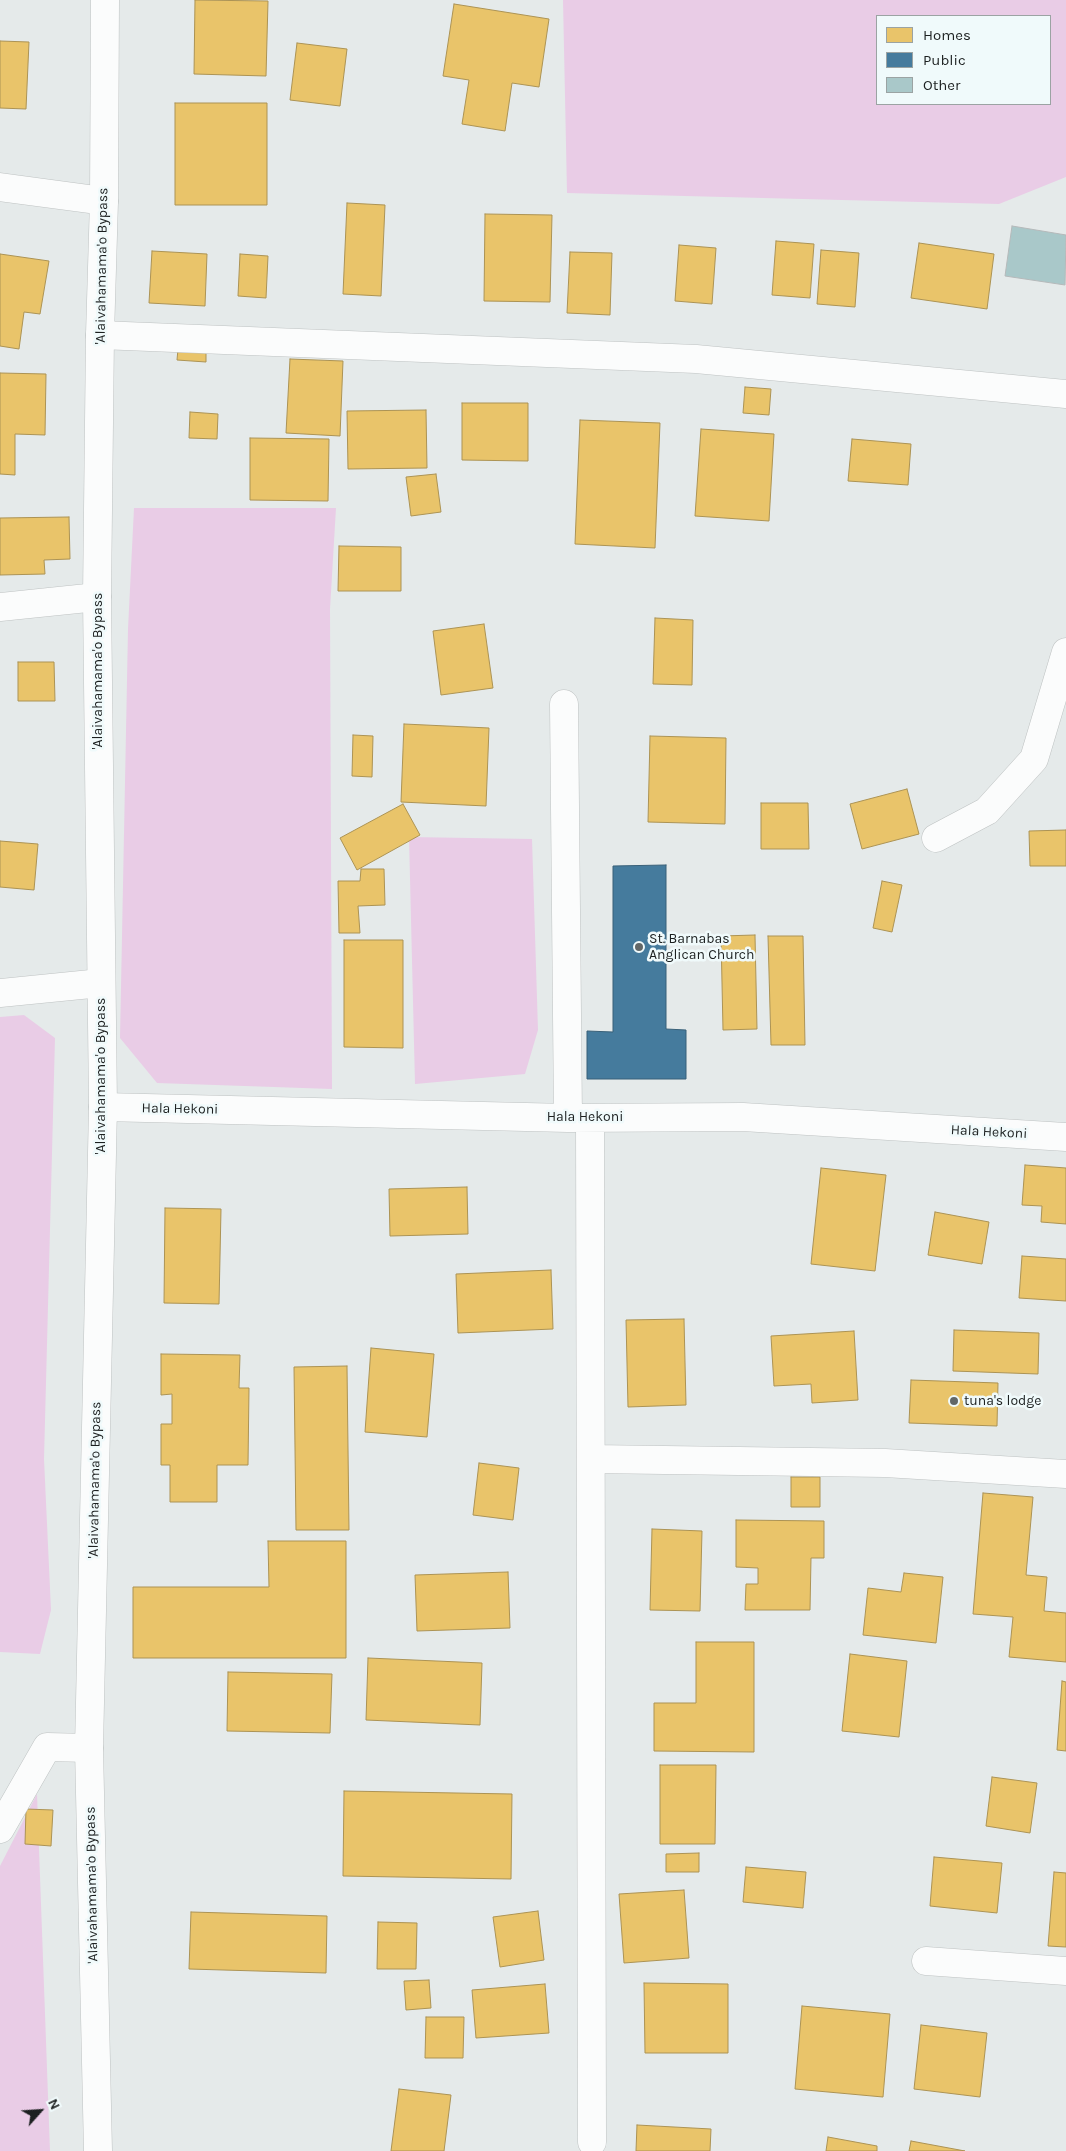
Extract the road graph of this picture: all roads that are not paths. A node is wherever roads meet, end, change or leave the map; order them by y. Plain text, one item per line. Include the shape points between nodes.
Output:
1 (104, 0) edge
2 (0, 187) edge
3 (104, 201) junction
4 (100, 335) junction
5 (1066, 394) edge
6 (97, 597) junction
7 (0, 607) edge
8 (1066, 652) edge
9 (564, 704) dead end
10 (936, 838) dead end
11 (101, 983) junction
12 (0, 993) edge
13 (103, 1107) junction
14 (579, 1118) junction
15 (1066, 1136) edge
16 (591, 1458) junction
17 (1066, 1474) edge
18 (89, 1748) junction
19 (0, 1829) edge
20 (926, 1961) dead end
21 (1066, 1971) edge
22 (592, 2142) dead end
23 (98, 2151) edge

1 - 3 street, 'Alaivahamama'o Bypass
2 - 3 street
3 - 4 street, 'Alaivahamama'o Bypass
4 - 5 street via 696,358
4 - 6 street, 'Alaivahamama'o Bypass
6 - 7 street
6 - 11 street, 'Alaivahamama'o Bypass
8 - 10 street via 1034,759 987,811
9 - 14 street
11 - 12 street
11 - 13 street, 'Alaivahamama'o Bypass
13 - 14 street, Hala Hekoni
13 - 18 street, 'Alaivahamama'o Bypass
14 - 15 street, Hala Hekoni via 742,1118
14 - 16 street
16 - 17 street via 885,1463
16 - 22 street
18 - 19 street via 47,1747
18 - 23 street, 'Alaivahamama'o Bypass
20 - 21 street

